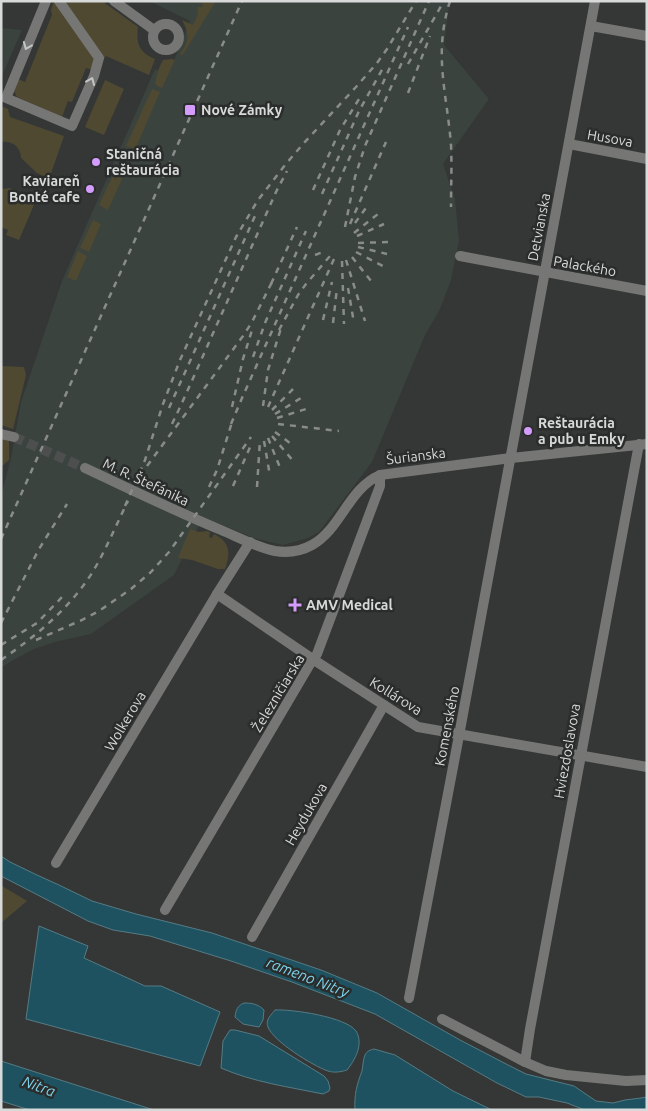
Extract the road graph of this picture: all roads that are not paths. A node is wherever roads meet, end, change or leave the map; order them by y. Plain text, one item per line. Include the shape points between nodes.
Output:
1 (46, 1) edge
2 (59, 1) edge
3 (114, 1) edge
4 (595, 1) edge
5 (591, 26) junction
6 (154, 30) dead end
7 (647, 36) edge
8 (569, 144) junction
9 (647, 158) edge
10 (460, 256) dead end
11 (544, 272) junction
12 (647, 291) edge
13 (1, 434) edge
14 (14, 437) tunnel mouth
15 (643, 444) edge
16 (511, 458) junction
17 (85, 468) tunnel mouth
18 (380, 475) junction
19 (196, 520) joint
20 (250, 542) junction
21 (217, 594) junction
22 (314, 660) junction
23 (384, 705) junction
24 (460, 733) junction
25 (580, 755) junction
26 (647, 767) edge
27 (56, 863) dead end
28 (165, 910) dead end
29 (252, 938) dead end
30 (409, 998) dead end
31 (442, 1019) dead end
32 (525, 1062) junction
33 (647, 1080) edge

1 -> 2 street via 6,98 72,126 99,58
3 - 6 street
4 - 5 street, Detvianska
5 - 7 street
5 - 8 street, Detvianska
8 - 9 street, Husova
8 - 11 street, Detvianska
10 - 11 street, Palackého
11 - 12 street, Palackého
11 - 16 street, Detvianska
13 - 14 street
15 - 16 street, Šurianska
15 - 25 street, Hviezdoslavova
16 - 18 street, Šurianska
16 - 24 street, Komenského
17 - 19 street, M. R. Štefánika
18 - 20 street, Šurianska via 365,483 328,533 313,545 283,552
18 - 22 street, Železničiarska via 380,486
19 - 20 street, Šurianska
20 - 21 street
21 - 22 street, Kollárova
21 - 27 street, Wolkerova
22 - 23 street, Kollárova
22 - 28 street, Železničiarska
23 - 24 street, Kollárova via 418,726
23 - 29 street, Heydukova
24 - 25 street, Kollárova
24 - 30 street, Komenského
25 - 26 street, Kollárova
25 - 32 street, Hviezdoslavova
31 - 32 street
32 - 33 street via 566,1075

